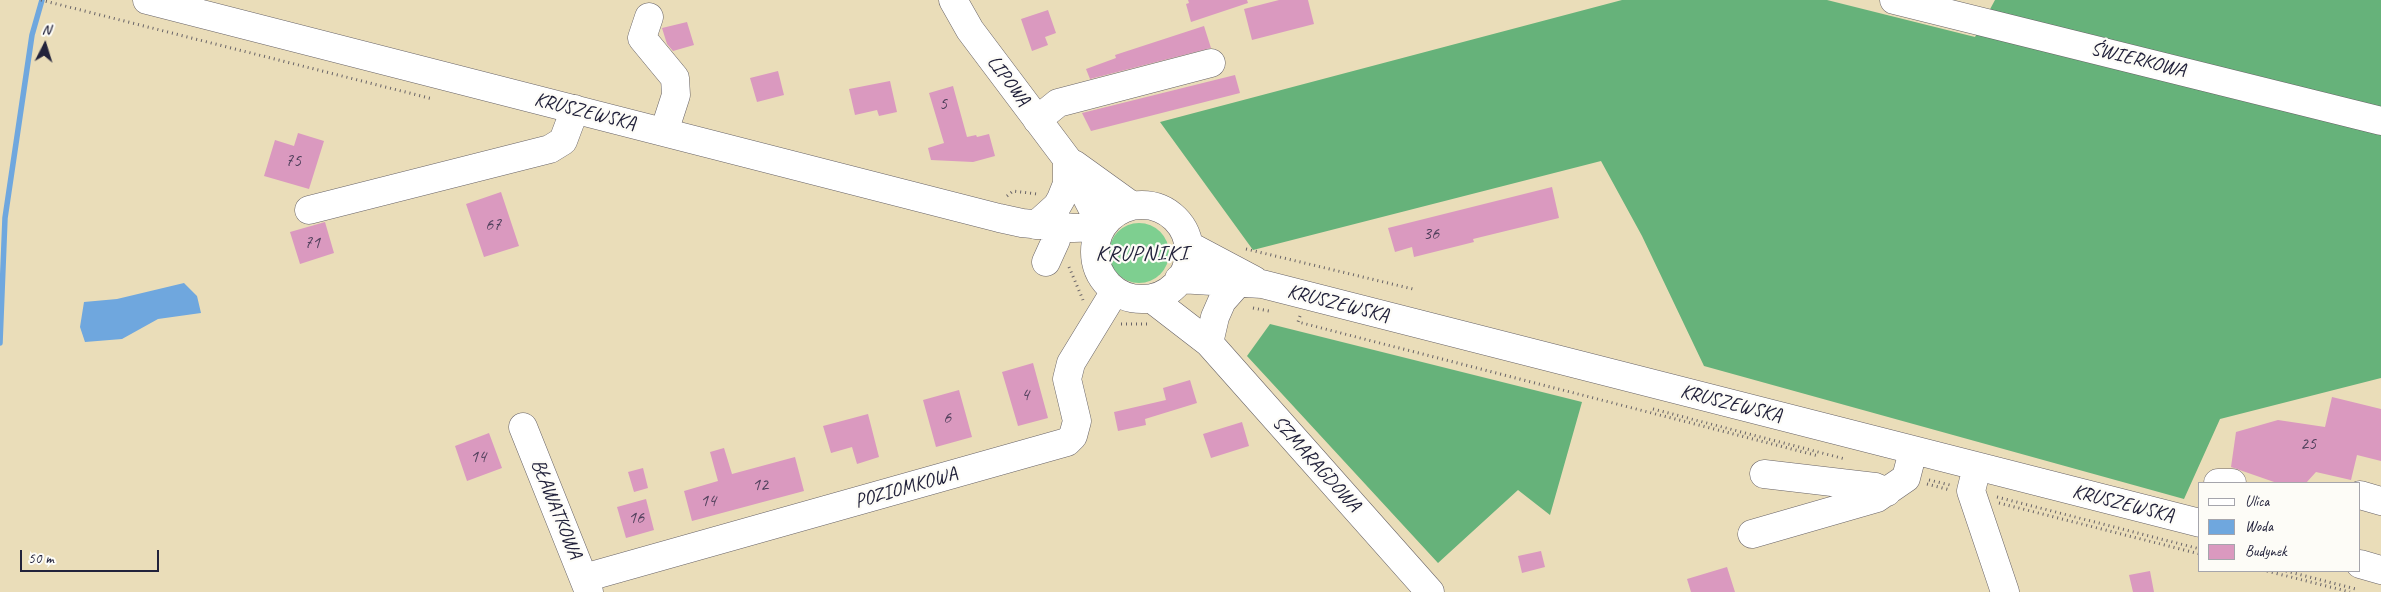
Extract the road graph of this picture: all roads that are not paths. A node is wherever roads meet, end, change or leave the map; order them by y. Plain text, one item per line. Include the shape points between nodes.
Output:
1 (147, 0) edge
2 (953, 0) edge
3 (1894, 0) edge
4 (649, 17) dead end
5 (1211, 63) dead end
6 (575, 110) junction
7 (1037, 120) junction
8 (2381, 121) edge
9 (664, 132) junction
10 (1067, 159) junction
11 (1131, 205) junction
12 (309, 210) dead end
13 (1102, 227) junction
14 (1046, 243) junction
15 (1190, 246) junction
16 (1095, 260) junction
17 (1179, 279) junction
18 (1250, 283) junction
19 (1115, 291) junction
20 (1152, 311) junction
21 (1206, 339) junction
22 (523, 427) dead end
23 (1913, 451) junction
24 (1977, 468) junction
25 (1764, 474) dead end
26 (1896, 485) junction
27 (2361, 496) edge
28 (2381, 501) edge
29 (2198, 520) edge
30 (1752, 534) dead end
31 (2381, 570) edge
32 (2360, 577) edge
33 (587, 585) edge
34 (1422, 590) edge
35 (2005, 592) edge

1 - 6 street, KRUSZEWSKA
2 - 7 street, LIPOWA via 970,30
3 - 8 street, ŚWIERKOWA
4 - 9 street via 642,38 675,78 676,95
5 - 7 street via 1058,103
6 - 9 street, KRUSZEWSKA
6 - 12 street via 563,141 550,149
7 - 10 street, LIPOWA
9 - 14 street, KRUSZEWSKA
10 - 11 street, LIPOWA
10 - 13 street, LIPOWA
10 - 14 street via 1067,184
11 - 13 street via 1114,213
11 - 15 street via 1146,204 1174,216
13 - 14 street, KRUSZEWSKA via 1073,228
13 - 16 street via 1095,246
14 - 16 street, KRUSZEWSKA
15 - 17 street via 1187,265
15 - 18 street, KRUSZEWSKA
16 - 19 street via 1100,274
17 - 18 street, KRUSZEWSKA
17 - 20 street
17 - 21 street, SZMARAGDOWA
18 - 21 street via 1218,309
18 - 23 street, KRUSZEWSKA
19 - 20 street
19 - 33 street, POZIOMKOWA via 1070,363 1067,378 1077,421 1073,436 1067,442
20 - 21 street, SZMARAGDOWA
21 - 34 street, SZMARAGDOWA
22 - 33 street, BŁAWATKOWA
23 - 24 street, KRUSZEWSKA
23 - 26 street
24 - 29 street, KRUSZEWSKA
24 - 35 street via 1972,490
25 - 26 street via 1875,487
26 - 30 street via 1877,498
27 - 28 street
31 - 32 street

